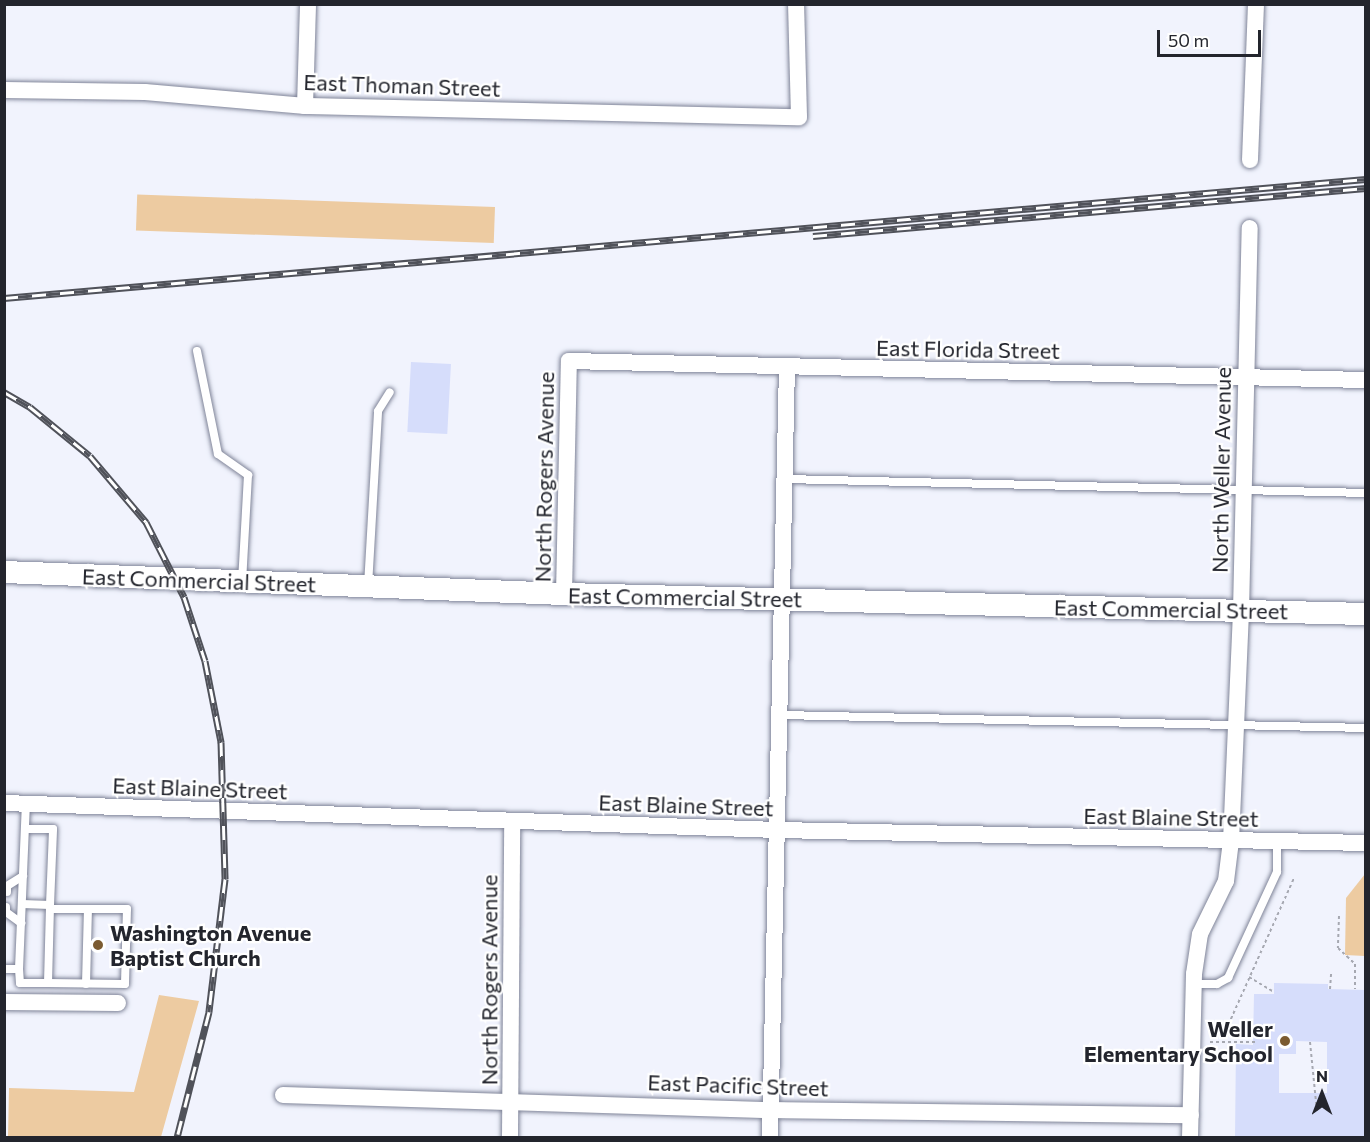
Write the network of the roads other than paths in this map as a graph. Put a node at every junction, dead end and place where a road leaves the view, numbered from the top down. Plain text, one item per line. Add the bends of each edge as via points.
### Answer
1 (308, 4) edge
2 (796, 4) edge
3 (1256, 4) edge
4 (4, 90) edge
5 (306, 106) junction
6 (1250, 160) dead end
7 (1250, 228) dead end
8 (196, 351) dead end
9 (569, 361) joint
10 (787, 368) junction
11 (1245, 377) junction
12 (1365, 380) edge
13 (390, 392) dead end
14 (785, 479) junction
15 (1243, 490) junction
16 (1365, 494) edge
17 (4, 572) edge
18 (242, 581) junction
19 (368, 586) junction
20 (564, 594) junction
21 (784, 599) junction
22 (1241, 611) junction
23 (1365, 614) edge
24 (781, 715) junction
25 (1236, 724) junction
26 (1365, 728) edge
27 (4, 803) edge
28 (26, 804) junction
29 (512, 822) junction
30 (25, 829) junction
31 (779, 830) junction
32 (1231, 841) junction
33 (1277, 842) junction
34 (1365, 843) edge
35 (23, 876) junction
36 (6, 892) dead end
37 (22, 904) junction
38 (6, 907) dead end
39 (50, 907) junction
40 (88, 909) junction
41 (21, 923) junction
42 (4, 969) edge
43 (19, 969) junction
44 (48, 983) junction
45 (89, 984) junction
46 (1194, 984) junction
47 (4, 1002) edge
48 (92, 1003) junction
49 (118, 1003) dead end
50 (283, 1095) dead end
51 (511, 1100) junction
52 (771, 1110) junction
53 (1191, 1115) junction
54 (510, 1137) edge
55 (770, 1137) edge
56 (1190, 1137) edge

1 - 5 street
2 - 5 street, East Thoman Street via 799,117
3 - 6 street
4 - 5 street, East Thoman Street via 145,92
7 - 11 street, North Weller Avenue
8 - 18 lane via 218,454 248,475
9 - 10 street, East Florida Street
9 - 20 street, North Rogers Avenue
10 - 11 street, East Florida Street
10 - 14 street
11 - 12 street, East Florida Street
11 - 15 street, North Weller Avenue
13 - 19 lane via 378,411
14 - 15 lane
14 - 21 street
15 - 16 lane
15 - 22 street, North Weller Avenue
17 - 18 street, East Commercial Street
18 - 19 street, East Commercial Street
19 - 20 street, East Commercial Street
20 - 21 street, East Commercial Street
21 - 22 street, East Commercial Street
21 - 24 street
22 - 23 street, East Commercial Street
22 - 25 street, North Weller Avenue
24 - 25 lane
24 - 31 street
25 - 26 lane
25 - 32 street, North Weller Avenue
27 - 28 street, East Blaine Street
28 - 29 street, East Blaine Street
28 - 30 lane
29 - 31 street, East Blaine Street
29 - 51 street, North Rogers Avenue
30 - 35 lane
30 - 39 lane via 53,829
31 - 32 street, East Blaine Street
31 - 52 street
32 - 33 street, East Blaine Street
32 - 46 street, North Weller Avenue via 1226,881 1200,934
33 - 34 street, East Blaine Street
33 - 46 lane via 1276,872 1228,978 1217,984
35 - 36 lane via 7,886
35 - 37 lane
37 - 39 lane
37 - 41 lane
38 - 41 lane via 6,912
39 - 40 lane
39 - 44 lane
40 - 45 lane
40 - 45 lane via 127,909 125,984
41 - 43 lane
42 - 43 lane
43 - 44 lane via 20,982
44 - 45 lane
45 - 48 lane
46 - 53 street, North Weller Avenue
47 - 48 street
48 - 49 street
50 - 51 street, East Pacific Street
51 - 52 street, East Pacific Street
51 - 54 street, North Rogers Avenue
52 - 53 street, East Pacific Street
52 - 55 street
53 - 56 street, North Weller Avenue

